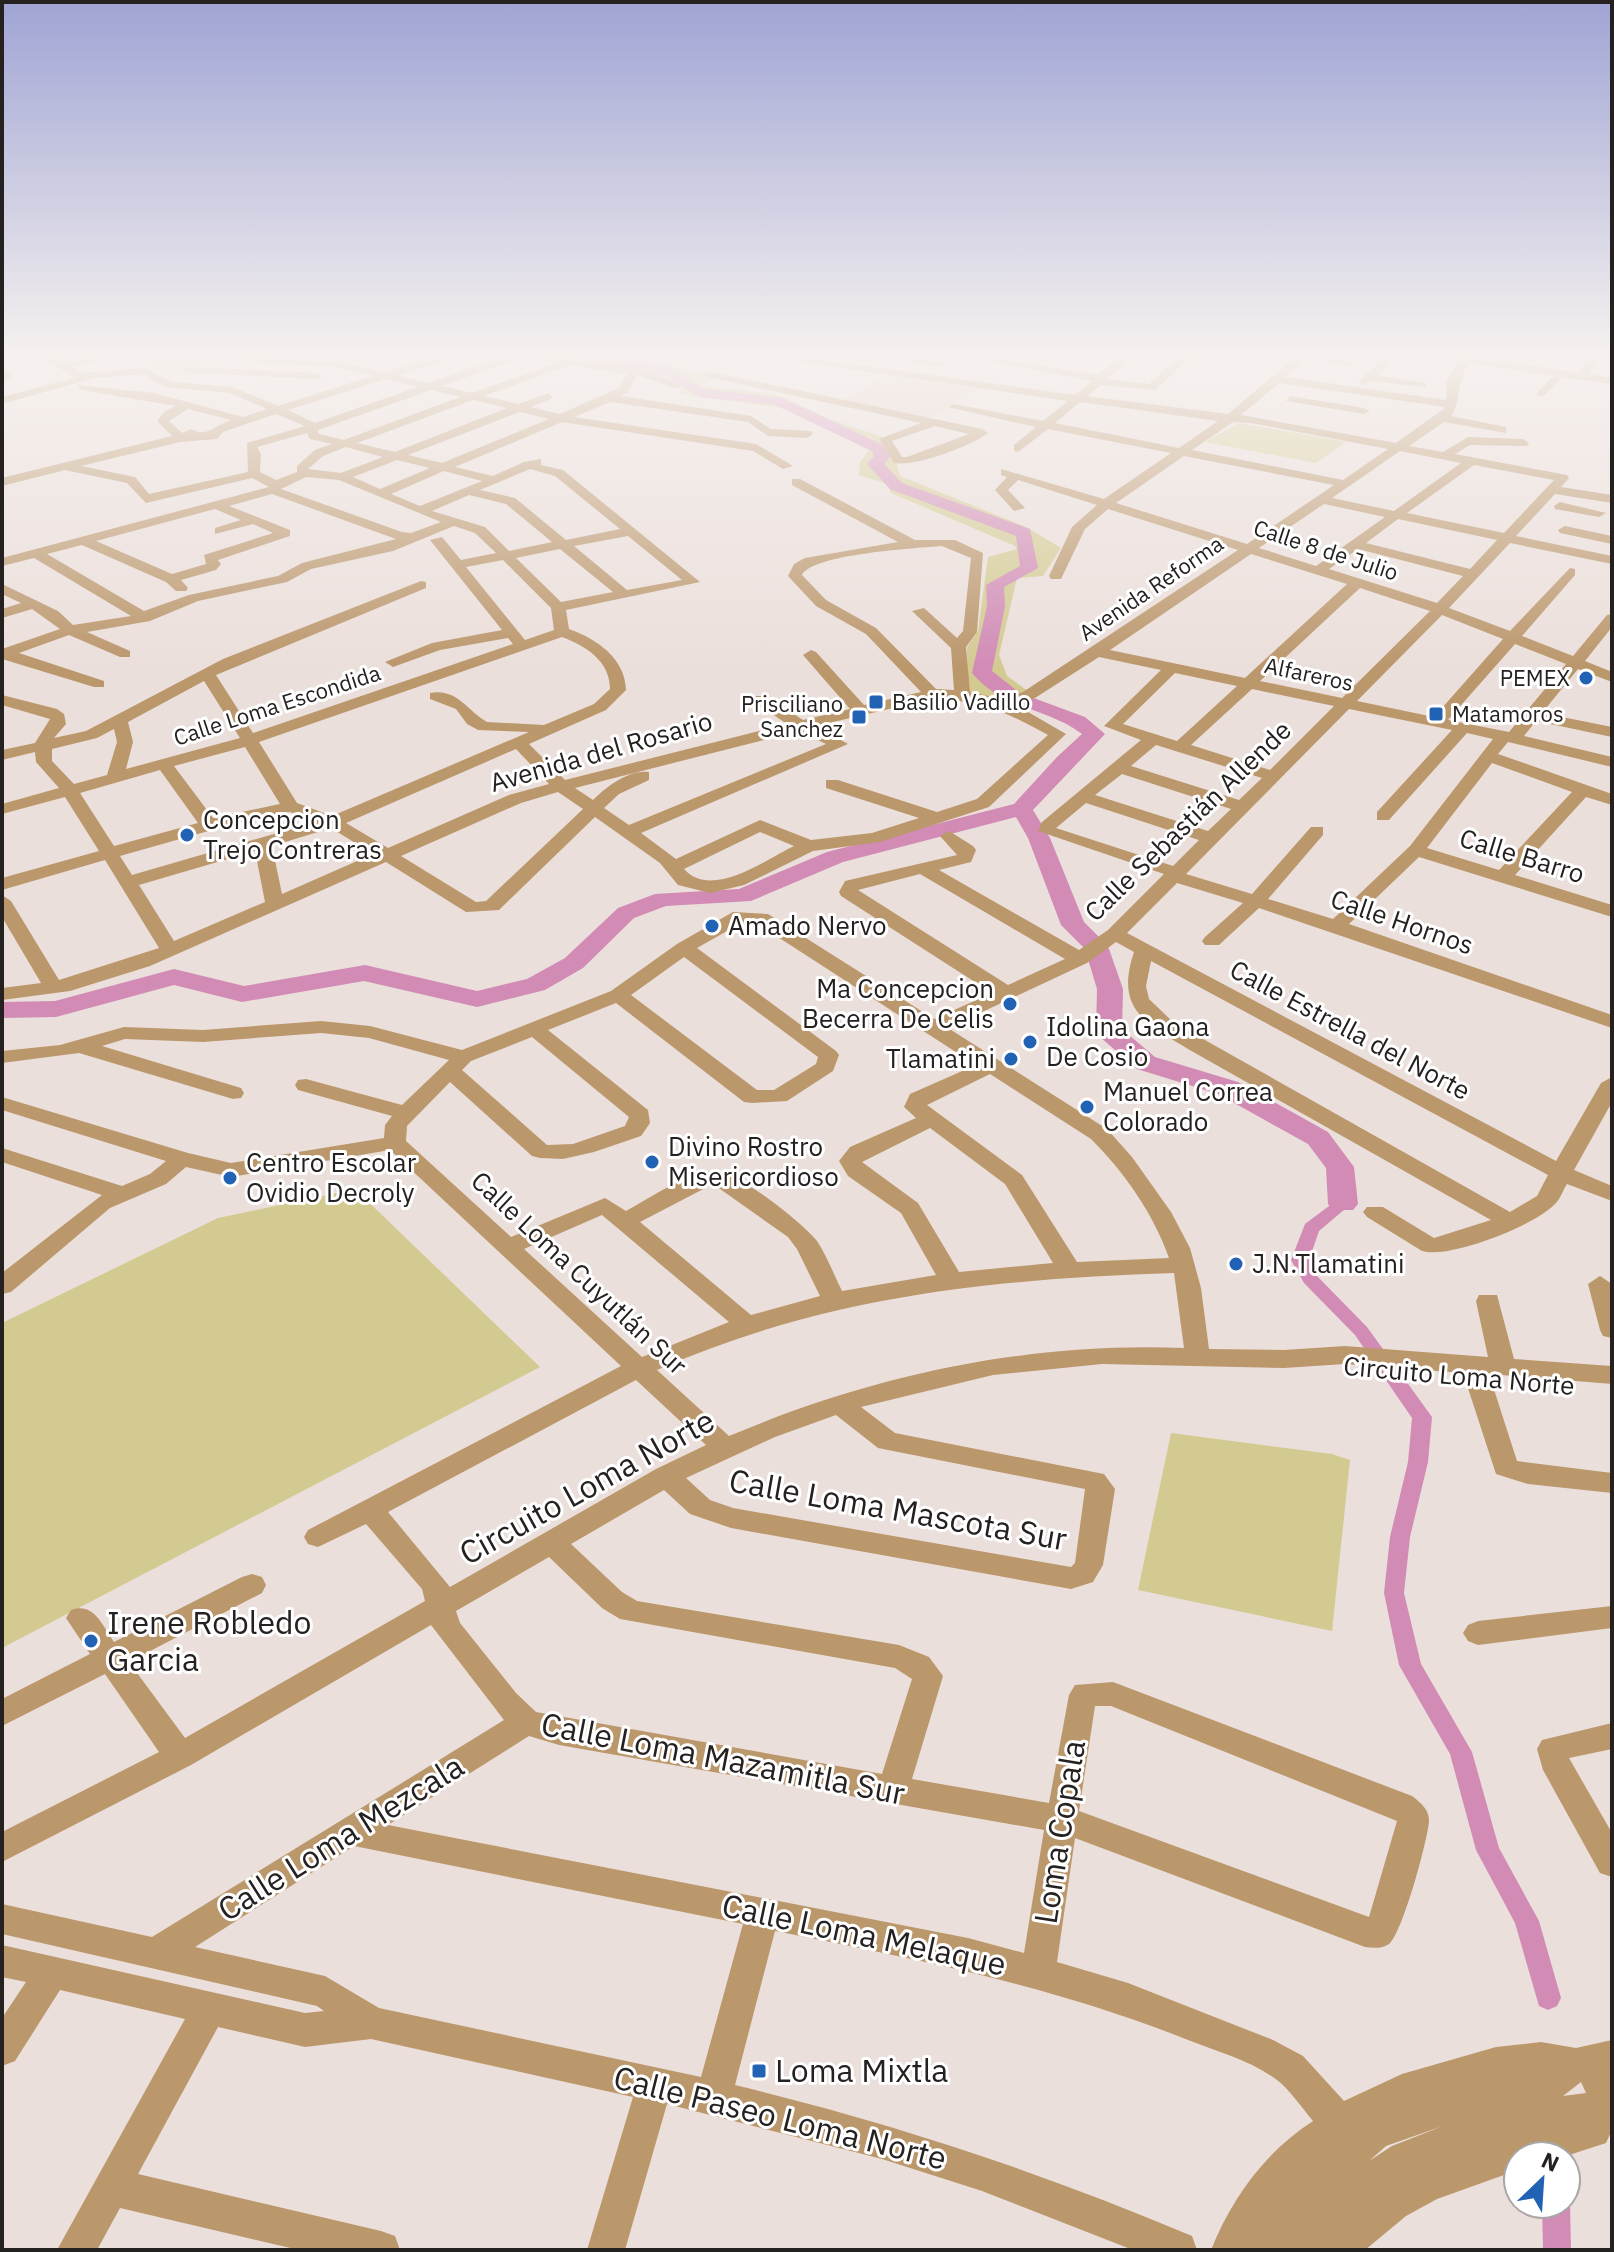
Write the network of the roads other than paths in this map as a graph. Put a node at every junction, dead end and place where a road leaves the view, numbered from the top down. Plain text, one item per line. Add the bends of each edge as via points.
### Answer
1 (110, 456) edge
2 (256, 456) edge
3 (318, 456) edge
4 (390, 456) edge
5 (397, 456) edge
6 (470, 456) edge
7 (770, 456) edge
8 (897, 456) edge
9 (915, 456) edge
10 (1170, 456) edge
11 (1203, 456) edge
12 (1382, 456) edge
13 (1438, 456) edge
14 (1443, 457) joint
15 (1470, 462) junction
16 (787, 466) dead end
17 (67, 467) junction
18 (443, 468) junction
19 (305, 473) junction
20 (342, 477) junction
21 (494, 480) junction
22 (2, 482) edge
23 (796, 482) dead end
24 (1341, 483) junction
25 (265, 484) junction
26 (1559, 484) junction
27 (364, 486) junction
28 (467, 491) junction
29 (379, 494) junction
30 (1319, 499) junction
31 (1612, 499) edge
32 (309, 503) junction
33 (1107, 503) junction
34 (1543, 503) junction
35 (216, 505) junction
36 (1019, 508) dead end
37 (420, 511) junction
38 (1599, 513) dead end
39 (1400, 515) junction
40 (256, 519) junction
41 (456, 521) junction
42 (1565, 530) dead end
43 (220, 531) dead end
44 (631, 531) junction
45 (412, 537) junction
46 (1509, 538) junction
47 (437, 540) dead end
48 (1612, 540) edge
49 (85, 541) junction
50 (565, 543) junction
51 (910, 543) junction
52 (1359, 545) junction
53 (1248, 548) junction
54 (38, 554) junction
55 (508, 555) junction
56 (1612, 560) edge
57 (2, 562) edge
58 (458, 565) junction
59 (1319, 570) junction
60 (1570, 572) dead end
61 (1473, 574) junction
62 (1056, 576) dead end
63 (171, 579) junction
64 (1357, 583) junction
65 (421, 585) dead end
66 (2, 588) edge
67 (625, 595) junction
68 (194, 598) junction
69 (33, 604) junction
70 (558, 607) junction
71 (1440, 609) junction
72 (919, 611) dead end
73 (2, 614) edge
74 (145, 618) junction
75 (1612, 618) edge
76 (70, 630) junction
77 (562, 632) junction
78 (1511, 637) junction
79 (517, 640) junction
80 (958, 647) junction
81 (1097, 652) junction
82 (3, 653) edge
83 (125, 654) dead end
84 (811, 655) dead end
85 (393, 662) dead end
86 (1575, 662) junction
87 (1171, 668) junction
88 (207, 673) junction
89 (1612, 677) edge
90 (1246, 683) junction
91 (99, 684) dead end
92 (932, 694) junction
93 (962, 695) junction
94 (436, 696) dead end
95 (760, 699) dead end
96 (2, 700) edge
97 (1016, 700) junction
98 (1343, 704) junction
99 (34, 708) junction
100 (860, 710) junction
101 (1531, 715) junction
102 (2, 719) edge
103 (120, 721) junction
104 (1437, 723) junction
105 (800, 725) junction
106 (1463, 728) junction
107 (547, 731) junction
108 (1612, 732) edge
109 (1509, 737) junction
110 (1152, 740) junction
111 (247, 741) junction
112 (42, 744) junction
113 (520, 744) junction
114 (1180, 747) junction
115 (2, 755) edge
116 (1490, 757) junction
117 (670, 759) junction
118 (1612, 762) edge
119 (164, 764) junction
120 (1118, 767) junction
121 (1273, 776) junction
122 (115, 777) junction
123 (832, 784) dead end
124 (561, 786) junction
125 (69, 789) junction
126 (1583, 790) junction
127 (1609, 794) edge
128 (1083, 797) junction
129 (291, 807) junction
130 (1243, 807) junction
131 (2, 809) edge
132 (593, 809) junction
133 (1383, 816) dead end
134 (333, 822) junction
135 (209, 825) junction
136 (944, 828) junction
137 (1317, 831) dead end
138 (628, 832) junction
139 (1212, 838) junction
140 (263, 845) junction
141 (809, 846) junction
142 (1416, 850) junction
143 (106, 853) junction
144 (389, 856) junction
145 (673, 867) junction
146 (924, 869) junction
147 (1176, 874) junction
148 (1503, 877) junction
149 (129, 882) junction
150 (2, 884) edge
151 (2, 901) edge
152 (1256, 901) junction
153 (275, 906) junction
154 (1612, 911) edge
155 (1336, 926) junction
156 (1113, 935) junction
157 (1212, 941) dead end
158 (684, 948) junction
159 (171, 951) junction
160 (1144, 952) junction
161 (1082, 957) junction
162 (54, 988) junction
163 (1006, 993) junction
164 (2, 994) edge
165 (618, 995) junction
166 (1612, 1022) edge
167 (533, 1028) junction
168 (932, 1028) junction
169 (80, 1046) junction
170 (2, 1057) edge
171 (457, 1064) junction
172 (992, 1065) junction
173 (1612, 1083) edge
174 (306, 1085) dead end
175 (233, 1093) dead end
176 (2, 1103) edge
177 (922, 1112) junction
178 (406, 1113) junction
179 (395, 1143) junction
180 (2, 1155) edge
181 (182, 1159) junction
182 (1561, 1173) junction
183 (120, 1193) junction
184 (1612, 1194) edge
185 (1375, 1212) dead end
186 (626, 1220) junction
187 (1509, 1221) junction
188 (509, 1247) junction
189 (13, 1264) edge
190 (1184, 1265) junction
191 (1068, 1267) junction
192 (951, 1279) junction
193 (1600, 1284) dead end
194 (2, 1286) edge
195 (835, 1301) junction
196 (1488, 1301) dead end
197 (747, 1324) junction
198 (1612, 1330) edge
199 (1198, 1358) junction
200 (1503, 1366) junction
201 (637, 1369) junction
202 (1475, 1371) junction
203 (1612, 1375) edge
204 (1612, 1389) edge
205 (840, 1405) junction
206 (723, 1446) junction
207 (666, 1476) junction
208 (1612, 1483) edge
209 (370, 1510) junction
210 (318, 1537) dead end
211 (553, 1543) junction
212 (252, 1585) dead end
213 (442, 1608) junction
214 (1612, 1617) edge
215 (81, 1618) dead end
216 (1478, 1633) dead end
217 (110, 1659) junction
218 (2, 1713) edge
219 (526, 1722) junction
220 (1612, 1736) edge
221 (180, 1756) junction
222 (892, 1792) junction
223 (1063, 1819) junction
224 (352, 1832) junction
225 (2, 1848) edge
226 (1612, 1863) edge
227 (763, 1913) junction
228 (2, 1919) edge
229 (1378, 1933) joint
230 (155, 1954) junction
231 (2, 1961) edge
232 (1038, 1972) junction
233 (52, 1973) junction
234 (210, 2008) junction
235 (371, 2023) junction
236 (2, 2049) edge
237 (1592, 2062) edge
238 (655, 2085) junction
239 (714, 2098) junction
240 (1608, 2111) edge
241 (1340, 2124) junction
242 (111, 2187) junction
243 (76, 2250) edge
244 (381, 2250) edge
245 (606, 2250) edge
246 (1178, 2250) edge
247 (1230, 2250) edge
248 (1247, 2250) edge
249 (1292, 2250) edge
250 (1338, 2250) edge

1 - 17 street
2 - 25 street
3 - 19 street via 301,468
4 - 20 street
5 - 18 street
6 - 18 street
7 - 16 street
8 - 9 street via 901,461
10 - 33 street
11 - 24 street
12 - 24 street, Avenida Reforma
13 - 14 street
14 - 15 street
15 - 26 street
15 - 39 street
17 - 22 street
17 - 25 street via 131,480 146,499
18 - 21 street
18 - 29 street
19 - 20 street
19 - 25 street
20 - 27 street
21 - 28 street
21 - 44 street via 532,464 556,471
23 - 51 street
24 - 30 street, Avenida Reforma
25 - 32 street
25 - 35 street
26 - 31 street
26 - 34 street, Calle Sebastián Allende
27 - 29 street
27 - 32 street
28 - 37 street
28 - 50 street via 507,500
29 - 37 street
30 - 39 street
30 - 53 street, Avenida Reforma
32 - 45 street
33 - 36 street, Calle 8 de Julio via 1010,474 1001,490
33 - 53 street, Calle 8 de Julio
33 - 62 street via 1079,527
34 - 38 street
34 - 46 street, Calle Sebastián Allende
35 - 40 street
35 - 49 street
37 - 41 street
39 - 46 street
39 - 52 street
40 - 43 street
40 - 63 street via 285,533 228,550 209,558 211,567
41 - 45 street
41 - 55 street via 480,530
42 - 48 street
44 - 50 street
44 - 67 street via 693,582
45 - 68 street via 388,548 307,566 282,579
46 - 56 street
46 - 61 street, Calle Sebastián Allende
47 - 58 street
49 - 54 street
49 - 63 street
50 - 55 street
50 - 67 street
51 - 80 street via 955,544 980,558 970,632
51 - 92 street via 804,563 795,576 821,603 871,631
52 - 59 street
52 - 61 street
53 - 59 street, Calle 8 de Julio
53 - 81 street, Avenida Reforma
54 - 57 street
54 - 74 street
55 - 58 street
55 - 70 street
58 - 79 street
59 - 64 street, Calle 8 de Julio
60 - 78 street
61 - 71 street, Calle Sebastián Allende
63 - 68 street
64 - 71 street, Calle 8 de Julio
64 - 90 street
65 - 88 street
66 - 69 street
67 - 70 street
68 - 74 street
69 - 73 street
69 - 76 street
70 - 77 street
71 - 78 street, Calle 8 de Julio
71 - 98 street, Calle Sebastián Allende
72 - 80 street
74 - 76 street
75 - 86 street
76 - 82 street
76 - 83 street
77 - 79 street, Calle Loma Escondida
77 - 107 street via 591,643 619,684 613,698
78 - 86 street, Calle 8 de Julio
78 - 104 street
79 - 85 street via 437,646
79 - 111 street, Calle Loma Escondida
80 - 93 street
81 - 87 street, Alfareros
81 - 97 street, Avenida Reforma
82 - 91 street
84 - 100 street
86 - 89 street, Calle 8 de Julio
86 - 101 street
87 - 90 street, Alfareros
87 - 110 street via 1113,722 1117,729
88 - 103 street
88 - 111 street
90 - 98 street, Alfareros
90 - 114 street
92 - 93 street, Avenida del Rosario
92 - 100 street, Avenida del Rosario
93 - 97 street, Avenida del Rosario
94 - 107 street via 462,706 484,727
95 - 105 street
96 - 99 street
97 - 136 street, Avenida del Rosario via 1058,734 1056,738 983,803
98 - 104 street, Alfareros
98 - 121 street, Calle Sebastián Allende
99 - 102 street
99 - 112 street via 56,714 59,721
100 - 105 street, Avenida del Rosario
101 - 108 street
101 - 109 street
103 - 112 street via 83,738
103 - 122 street via 125,742
104 - 106 street, Alfareros
105 - 117 street, Avenida del Rosario
105 - 138 street via 840,744
106 - 109 street, Alfareros
106 - 133 street
107 - 113 street
109 - 116 street
109 - 118 street, Alfareros
110 - 114 street
110 - 120 street
111 - 119 street, Calle Loma Escondida
111 - 129 street
112 - 115 street
112 - 125 street via 44,762
113 - 124 street
113 - 134 street
114 - 121 street
116 - 126 street
116 - 142 street
117 - 124 street, Avenida del Rosario
117 - 132 street via 613,790
119 - 122 street, Calle Loma Escondida
119 - 135 street
120 - 128 street
120 - 130 street
121 - 130 street, Calle Sebastián Allende
122 - 125 street, Calle Loma Escondida
123 - 136 street
124 - 132 street
124 - 144 street, Avenida del Rosario via 515,799
125 - 131 street, Calle Loma Escondida
125 - 143 street
126 - 127 street
126 - 148 street
128 - 139 street
128 - 147 street, Calle Hornos via 1047,831
129 - 134 street
129 - 135 street
130 - 139 street, Calle Sebastián Allende
132 - 138 street
132 - 144 street via 484,908 464,904
134 - 140 street
134 - 144 street
135 - 143 street
136 - 141 street
136 - 146 street via 968,854
137 - 152 street
138 - 145 street
139 - 147 street, Calle Sebastián Allende
140 - 149 street
140 - 153 street
141 - 145 street via 760,825
141 - 145 street via 737,881 697,886
142 - 148 street, Calle Barro
142 - 155 street
143 - 149 street
143 - 150 street
144 - 153 street, Avenida del Rosario
146 - 161 street
146 - 163 street via 847,888 848,892
147 - 152 street, Calle Hornos
147 - 156 street, Calle Sebastián Allende
148 - 154 street, Calle Barro
149 - 159 street
151 - 162 street
152 - 155 street, Calle Hornos
152 - 157 street
153 - 159 street, Avenida del Rosario
155 - 166 street, Calle Hornos
156 - 160 street, Calle Estrella del Norte
156 - 161 street, Calle Sebastián Allende
158 - 165 street
158 - 165 street via 829,1055 826,1067 779,1096 752,1097
158 - 168 street via 740,916 761,918
159 - 162 street, Avenida del Rosario
160 - 182 street, Calle Estrella del Norte
160 - 187 street via 1134,989 1154,1018
161 - 163 street, Calle Sebastián Allende
162 - 164 street, Avenida del Rosario
163 - 168 street, Calle Sebastián Allende
165 - 167 street
167 - 171 street
167 - 171 street via 640,1115 633,1131 553,1155 540,1151
168 - 172 street
169 - 170 street via 39,1056
169 - 171 street via 124,1033 203,1036 348,1027
169 - 175 street
171 - 178 street
172 - 177 street
172 - 190 street via 1099,1134 1122,1156
173 - 182 street
174 - 178 street
176 - 181 street
177 - 191 street via 1014,1180
177 - 192 street via 850,1161 856,1171 910,1208
178 - 179 street via 396,1125
179 - 181 street via 253,1169 231,1170
179 - 188 street, Calle Loma Cuyutlán Sur
180 - 183 street
181 - 183 street via 158,1179
182 - 184 street, Calle Estrella del Norte
182 - 187 street via 1546,1200
183 - 189 street
185 - 187 street via 1430,1246
186 - 188 street via 605,1205
186 - 195 street via 714,1177 726,1181 796,1232
186 - 197 street
188 - 201 street, Calle Loma Cuyutlán Sur
189 - 194 street
190 - 191 street
190 - 199 street
191 - 192 street
192 - 195 street
193 - 198 street
195 - 197 street
196 - 200 street
197 - 201 street via 685,1345
199 - 202 street, Circuito Loma Norte
199 - 205 street, Circuito Loma Norte via 1101,1355 1008,1364
200 - 202 street, Circuito Loma Norte
200 - 203 street, Circuito Loma Norte
201 - 206 street, Calle Loma Cuyutlán Sur
201 - 209 street
202 - 204 street, Circuito Loma Norte
202 - 208 street via 1506,1467
205 - 206 street, Circuito Loma Norte
205 - 207 street, Calle Loma Mascota Sur via 887,1441 1094,1481 1101,1489 1089,1565 1083,1574 1071,1578 731,1518 700,1507
206 - 207 street, Circuito Loma Norte
207 - 211 street, Circuito Loma Norte
209 - 210 street
209 - 213 street, Calle Loma Mazamitla Sur via 435,1585
211 - 213 street, Circuito Loma Norte
211 - 222 street via 630,1611 899,1657 918,1665 928,1676
212 - 217 street
213 - 219 street, Calle Loma Mazamitla Sur via 446,1627
213 - 221 street, Circuito Loma Norte
214 - 216 street
215 - 217 street
217 - 218 street
217 - 221 street
219 - 222 street, Calle Loma Mazamitla Sur
219 - 224 street, Calle Loma Mezcala
220 - 226 street via 1553,1749 1554,1761
221 - 225 street, Circuito Loma Norte
222 - 223 street, Calle Loma Mazamitla Sur
223 - 229 street, Calle Loma Mazamitla Sur
223 - 229 street, Loma Copala via 1080,1704 1086,1694 1113,1694 1412,1814
223 - 232 street, Loma Copala
224 - 227 street, Calle Loma Melaque
224 - 230 street, Calle Loma Mezcala
227 - 232 street, Calle Loma Melaque
227 - 239 street
228 - 230 street, Calle Paseo Loma Norte
230 - 235 street, Calle Paseo Loma Norte via 325,1992
231 - 233 street, Calle Paseo Loma Norte
232 - 241 street, Calle Loma Melaque via 1128,1999 1260,2052 1290,2068
233 - 234 street, Calle Paseo Loma Norte
233 - 236 street
234 - 235 street, Calle Paseo Loma Norte via 305,2030
234 - 242 street
235 - 238 street, Calle Paseo Loma Norte
237 - 240 street
237 - 241 street via 1544,2059 1444,2078 1384,2098
237 - 248 street via 1556,2081 1432,2111 1374,2133
238 - 239 street, Calle Paseo Loma Norte
238 - 245 street
239 - 246 street, Calle Paseo Loma Norte via 821,2121 966,2165 1095,2211
240 - 249 street via 1580,2109 1446,2143 1405,2159 1368,2183
240 - 250 street via 1593,2130 1457,2169 1415,2188 1376,2212
241 - 247 street via 1260,2192
242 - 243 street
242 - 244 street

